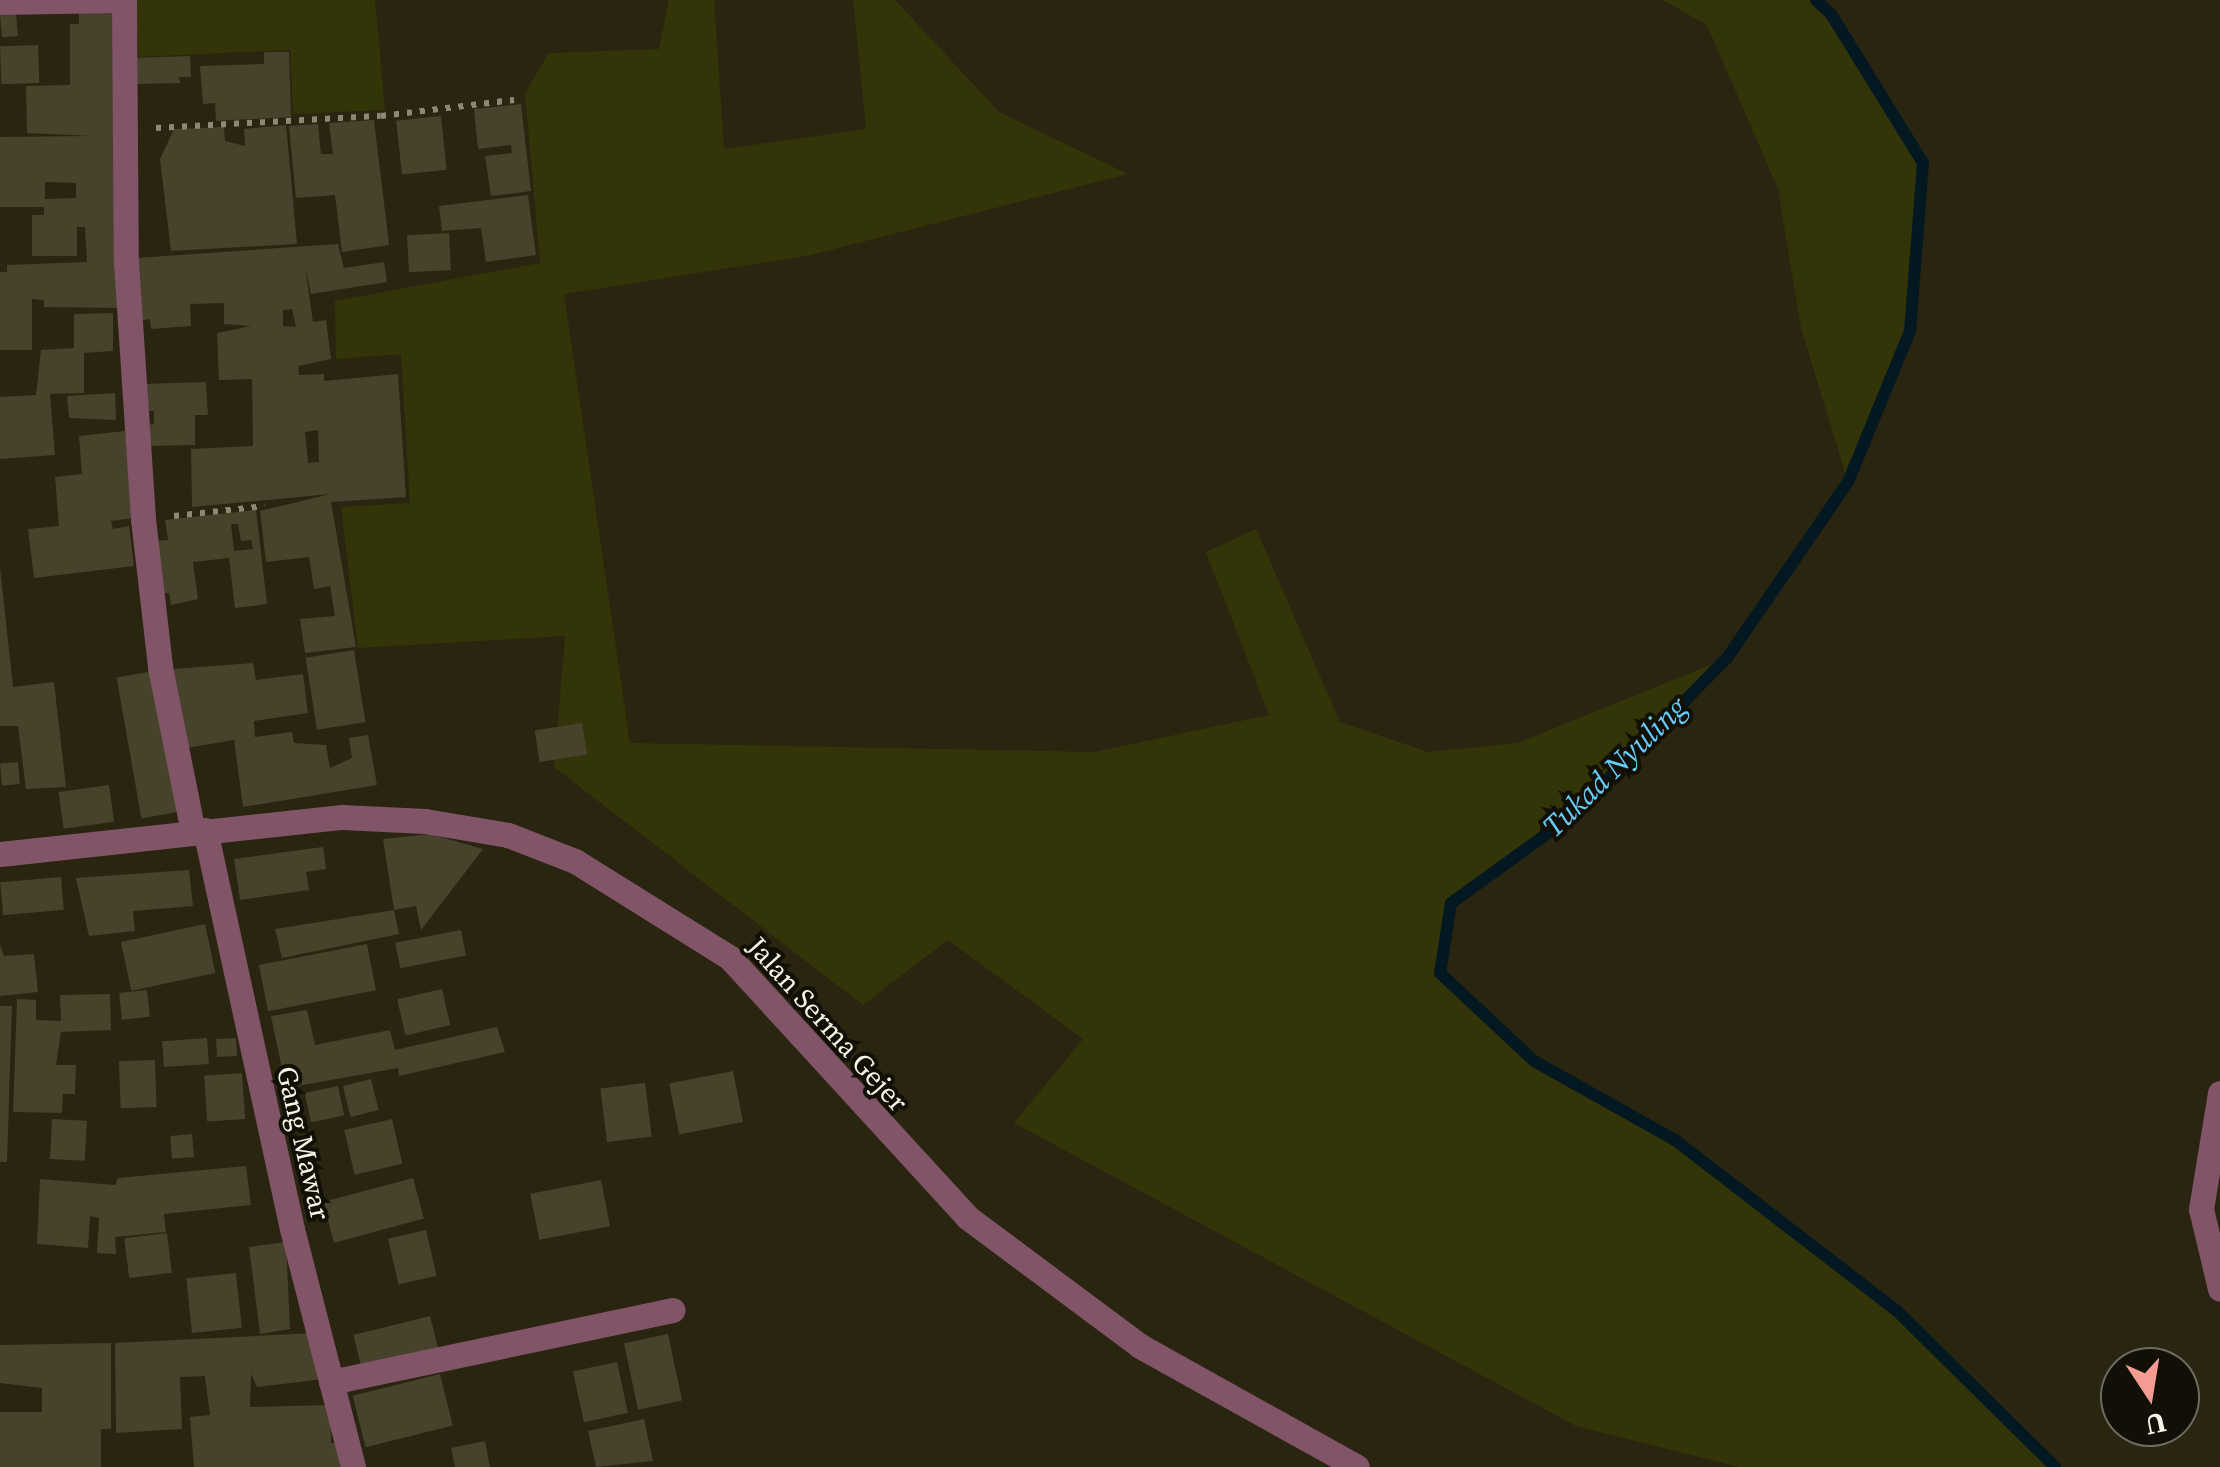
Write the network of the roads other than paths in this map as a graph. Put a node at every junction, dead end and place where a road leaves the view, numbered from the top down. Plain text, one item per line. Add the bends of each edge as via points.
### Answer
1 (114, 0) edge
2 (124, 0) edge
3 (0, 2) edge
4 (199, 831) junction
5 (0, 854) edge
6 (2220, 1092) edge
7 (2220, 1289) edge
8 (672, 1310) dead end
9 (331, 1382) junction
10 (352, 1467) edge
11 (1358, 1467) edge

1 - 3 street
2 - 4 street, Gang Mawar via 143,519 160,666
4 - 5 street, Jalan Serma Gejer
4 - 9 street, Gang Mawar
4 - 11 street, Jalan Serma Gejer via 342,818 424,821 508,835 649,902 730,958 967,1217 1140,1346
6 - 7 street via 2201,1209
8 - 9 street
9 - 10 street, Gang Mawar

